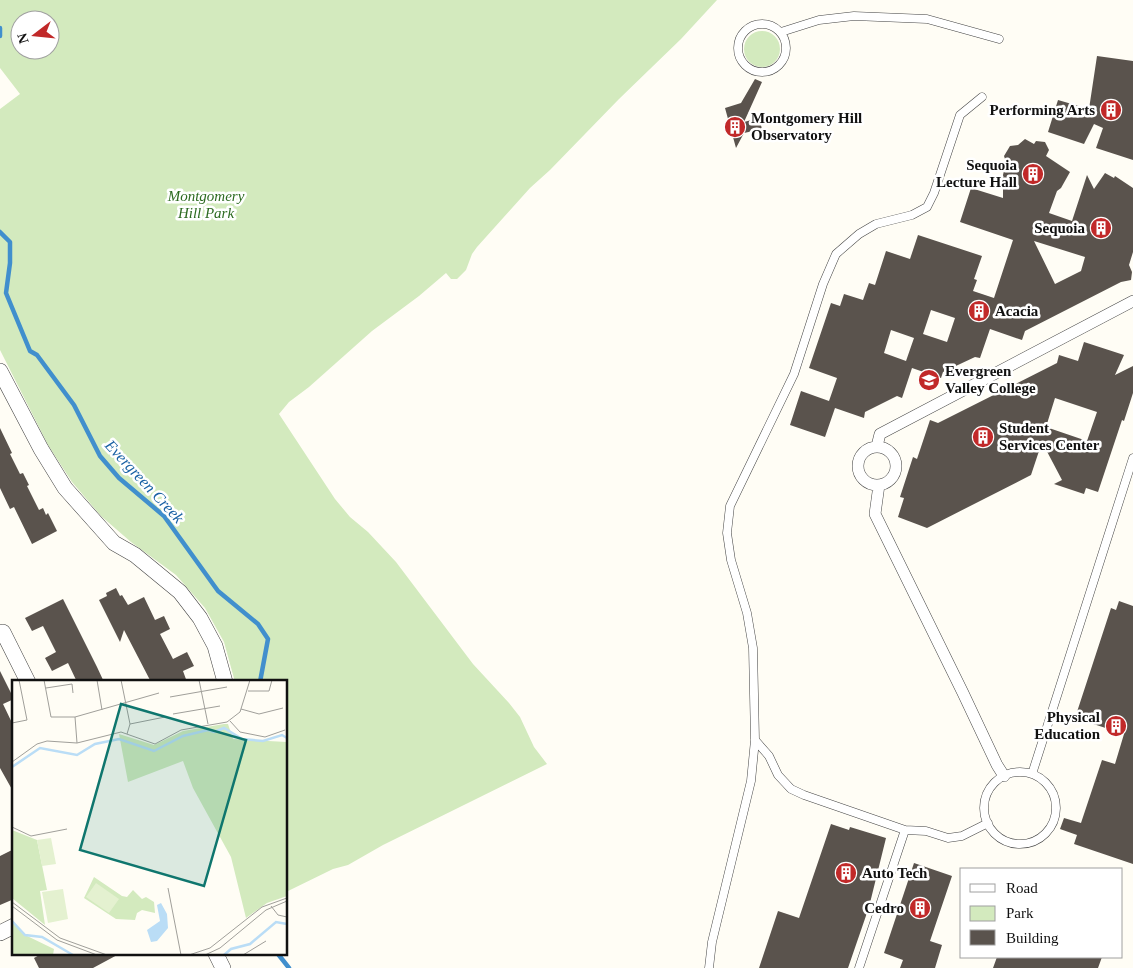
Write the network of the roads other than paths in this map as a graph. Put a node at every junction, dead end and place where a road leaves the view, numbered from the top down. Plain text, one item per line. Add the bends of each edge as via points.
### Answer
1 (781, 32) junction
2 (999, 39) dead end
3 (982, 97) dead end
4 (1133, 301) edge
5 (0, 371) edge
6 (877, 446) junction
7 (1133, 458) edge
8 (879, 485) junction
9 (3, 632) dead end
10 (27, 680) edge
11 (224, 680) edge
12 (755, 740) junction
13 (1032, 774) junction
14 (1004, 776) junction
15 (988, 824) junction
16 (904, 830) junction
17 (12, 927) edge
18 (0, 933) edge
19 (217, 956) edge
20 (223, 968) edge
21 (709, 968) edge
22 (859, 968) edge

1 - 1 lane via 760,23 745,30 738,46 742,62 757,72 774,70 786,57 787,48
1 - 2 lane via 819,20 854,16 927,20
3 - 12 lane via 960,115 927,207 912,215 876,224 836,254 794,374 730,506 727,533 731,560 747,613 753,648
4 - 6 street via 880,434
5 - 11 street via 40,449 65,488 114,543 180,592 200,618 215,646
6 - 8 street via 889,450 896,468 891,479
6 - 8 street via 865,450 857,467 862,479
7 - 13 lane
8 - 14 street via 875,514
9 - 10 street
12 - 16 lane via 769,756 778,775 791,788
12 - 21 lane via 752,781 712,942
13 - 14 lane via 1018,772
13 - 15 lane via 1052,790 1056,816 1051,828 1031,843 1018,844 1000,838
14 - 15 lane via 995,782 987,796 984,813
15 - 16 lane via 962,836 948,838 926,831
16 - 22 lane
17 - 18 street
19 - 20 street

